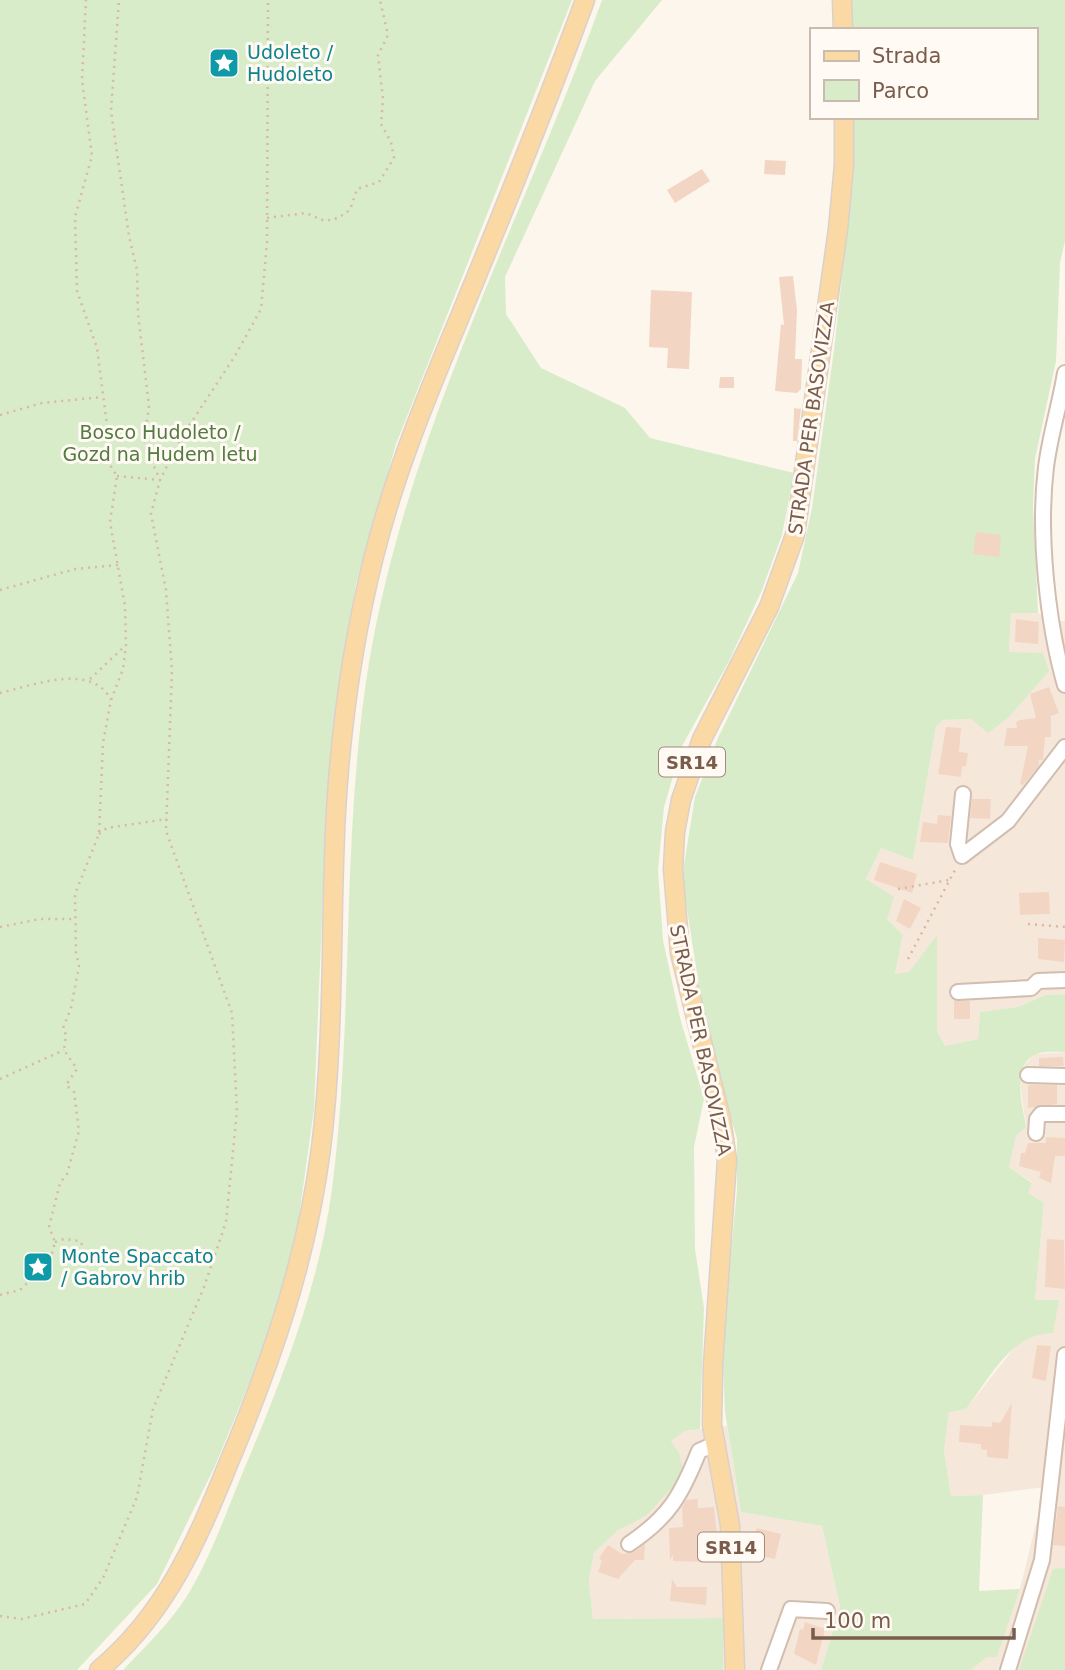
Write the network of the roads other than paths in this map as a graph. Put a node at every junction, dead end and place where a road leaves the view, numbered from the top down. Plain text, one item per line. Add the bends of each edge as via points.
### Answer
1 (585, 0) edge
2 (842, 0) edge
3 (843, 28) edge
4 (844, 119) edge
5 (1065, 373) edge
6 (1065, 685) edge
7 (1065, 747) edge
8 (963, 794) dead end
9 (1065, 980) edge
10 (958, 992) dead end
11 (1028, 1075) dead end
12 (1065, 1076) edge
13 (1065, 1114) edge
14 (1036, 1133) dead end
15 (1065, 1356) edge
16 (715, 1444) junction
17 (629, 1544) dead end
18 (827, 1611) dead end
19 (99, 1670) edge
20 (735, 1670) edge
21 (769, 1670) edge
22 (1008, 1670) edge

1 - 19 main road via 523,165 422,405 374,554 356,636 340,765 321,1146 301,1259 284,1318 263,1381 185,1563 152,1617
2 - 3 main road
4 - 16 main road, STRADA PER BASOVIZZA / SR14 via 838,229 795,535 769,607 698,749 676,832 673,869 680,953 727,1160 713,1365
5 - 6 street via 1046,466 1044,513 1050,620
7 - 8 street via 1008,821 962,856 958,844
9 - 10 street via 1038,981 1031,988
11 - 12 street
13 - 14 street via 1041,1114
15 - 22 street via 1042,1560
16 - 17 street via 699,1451 689,1477 659,1524
16 - 20 main road, STRADA PER BASOVIZZA / SR14 via 730,1525
18 - 21 street via 790,1609

